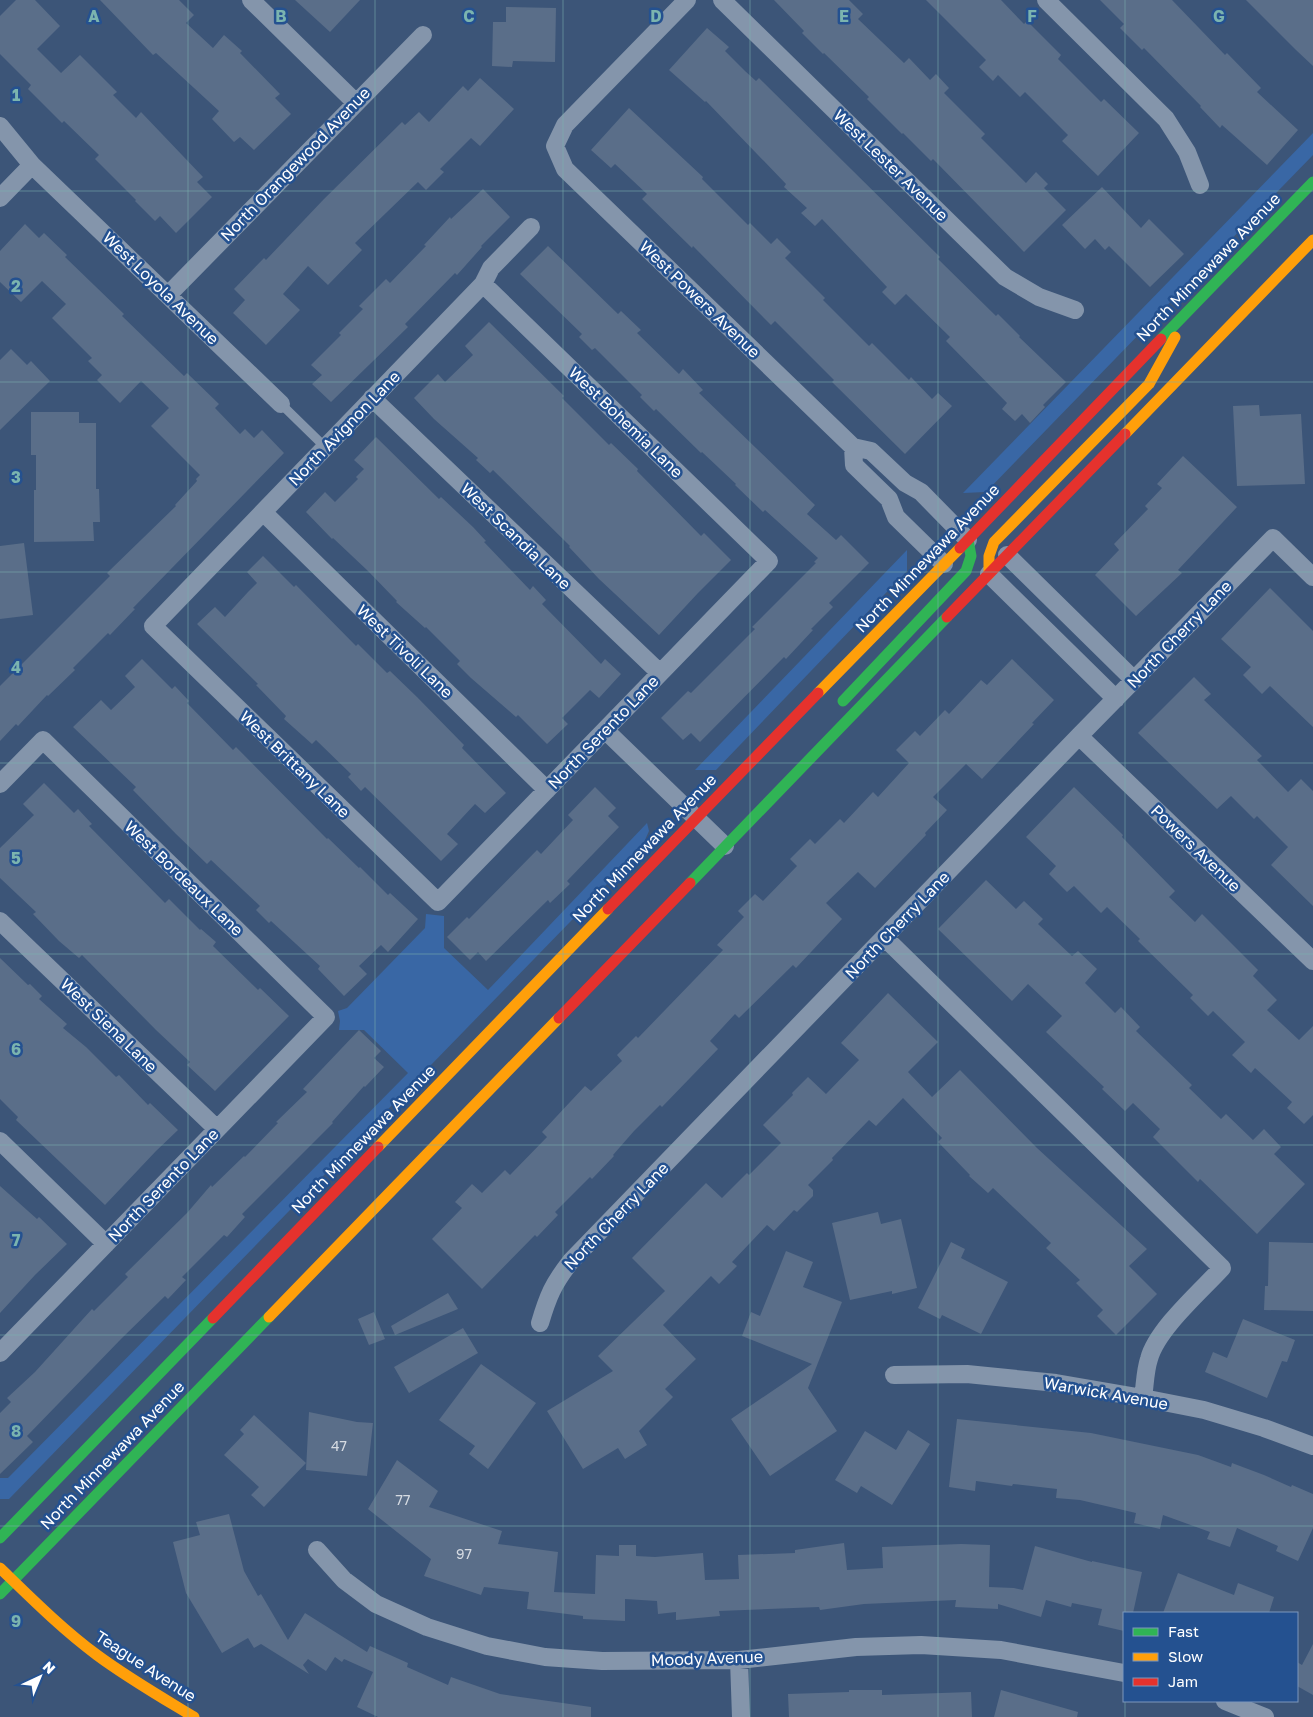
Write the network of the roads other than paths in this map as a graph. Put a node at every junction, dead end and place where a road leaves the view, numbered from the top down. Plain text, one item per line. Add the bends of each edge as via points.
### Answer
1 (251, 0) edge
2 (687, 0) edge
3 (722, 0) edge
4 (1046, 0) edge
5 (423, 35) dead end
6 (355, 102) junction
7 (0, 126) edge
8 (32, 165) junction
9 (1313, 182) edge
10 (1200, 185) dead end
11 (0, 198) edge
12 (531, 227) dead end
13 (1313, 240) edge
14 (483, 284) junction
15 (168, 295) junction
16 (1191, 307) junction
17 (1075, 310) dead end
18 (372, 398) junction
19 (281, 404) joint
20 (325, 447) junction
21 (853, 447) junction
22 (905, 483) junction
23 (888, 499) junction
24 (262, 512) junction
25 (968, 540) junction
26 (1007, 555) junction
27 (769, 561) joint
28 (944, 564) junction
29 (989, 574) junction
30 (1313, 577) edge
31 (152, 626) joint
32 (660, 673) junction
33 (1134, 680) junction
34 (1116, 698) junction
35 (832, 711) dead end
36 (605, 730) junction
37 (817, 735) dead end
38 (1079, 736) junction
39 (794, 777) junction
40 (0, 784) edge
41 (547, 790) junction
42 (696, 818) junction
43 (725, 846) junction
44 (438, 902) joint
45 (0, 921) edge
46 (885, 938) junction
47 (1313, 961) edge
48 (326, 1017) joint
49 (217, 1130) junction
50 (0, 1141) edge
51 (106, 1244) junction
52 (540, 1323) dead end
53 (0, 1354) edge
54 (894, 1375) dead end
55 (1143, 1398) junction
56 (1313, 1446) edge
57 (0, 1538) edge
58 (316, 1550) dead end
59 (0, 1568) edge
60 (13, 1581) junction
61 (0, 1594) edge
62 (739, 1660) junction
63 (1123, 1673) edge
64 (1227, 1702) edge
65 (194, 1717) edge
66 (741, 1717) edge
67 (1264, 1717) edge

1 - 6 street
2 - 21 street, West Powers Avenue via 565,125 555,146 565,169
3 - 17 street, West Lester Avenue via 1005,276 1039,297
4 - 10 street via 1166,119 1187,152
5 - 6 street, North Orangewood Avenue
6 - 15 street, North Orangewood Avenue
7 - 8 street, West Loyola Avenue
8 - 11 street
8 - 15 street, West Loyola Avenue
9 - 16 main road, North Minnewawa Avenue
12 - 14 street, North Avignon Lane via 491,268
13 - 26 main road, North Minnewawa Avenue
14 - 18 street, North Avignon Lane
14 - 27 street, West Bohemia Lane
15 - 19 street, West Loyola Avenue
16 - 25 main road, North Minnewawa Avenue
16 - 29 main road via 1149,384 994,542 989,556
18 - 20 street, North Avignon Lane
18 - 32 street, West Scandia Lane
19 - 20 lane, West Loyola Avenue
20 - 24 street, North Avignon Lane
21 - 22 street, West Powers Avenue via 871,451
21 - 23 street via 854,465
22 - 23 street
22 - 25 street, West Powers Avenue via 921,492
23 - 28 street via 896,517
24 - 31 street, North Avignon Lane
24 - 41 street, West Tivoli Lane
25 - 28 main road, North Minnewawa Avenue
25 - 35 main road via 972,550 966,571
26 - 29 main road, North Minnewawa Avenue
26 - 33 street
27 - 32 street, North Serento Lane
28 - 42 main road, North Minnewawa Avenue
29 - 34 street
29 - 39 main road, North Minnewawa Avenue
30 - 33 street, North Cherry Lane via 1273,538
31 - 44 street, West Brittany Lane
32 - 36 street, North Serento Lane
33 - 34 street, North Cherry Lane
34 - 38 street, North Cherry Lane
36 - 41 street, North Serento Lane
36 - 42 street
37 - 39 main road
38 - 46 street, North Cherry Lane
38 - 47 street, Powers Avenue
39 - 43 main road, North Minnewawa Avenue
40 - 48 street, West Bordeaux Lane via 42,740
41 - 44 street, North Serento Lane
42 - 43 street
42 - 57 main road, North Minnewawa Avenue
43 - 60 main road, North Minnewawa Avenue
45 - 49 street, West Siena Lane
46 - 52 street, North Cherry Lane via 571,1261 550,1292
46 - 55 street via 1222,1268 1170,1323 1154,1345
48 - 49 street, North Serento Lane
49 - 51 street, North Serento Lane
50 - 51 street
51 - 53 street, North Serento Lane
54 - 55 street, Warwick Avenue via 967,1374 1056,1383
55 - 56 street, Warwick Avenue via 1204,1410
58 - 62 street, Moody Avenue via 344,1580 376,1604 427,1627 487,1646 545,1657 602,1661
59 - 60 main road, Teague Avenue
60 - 61 main road, North Minnewawa Avenue
60 - 65 main road, Teague Avenue via 84,1646
62 - 63 street, Moody Avenue via 856,1647 921,1646 1001,1650
62 - 66 street
64 - 67 street

